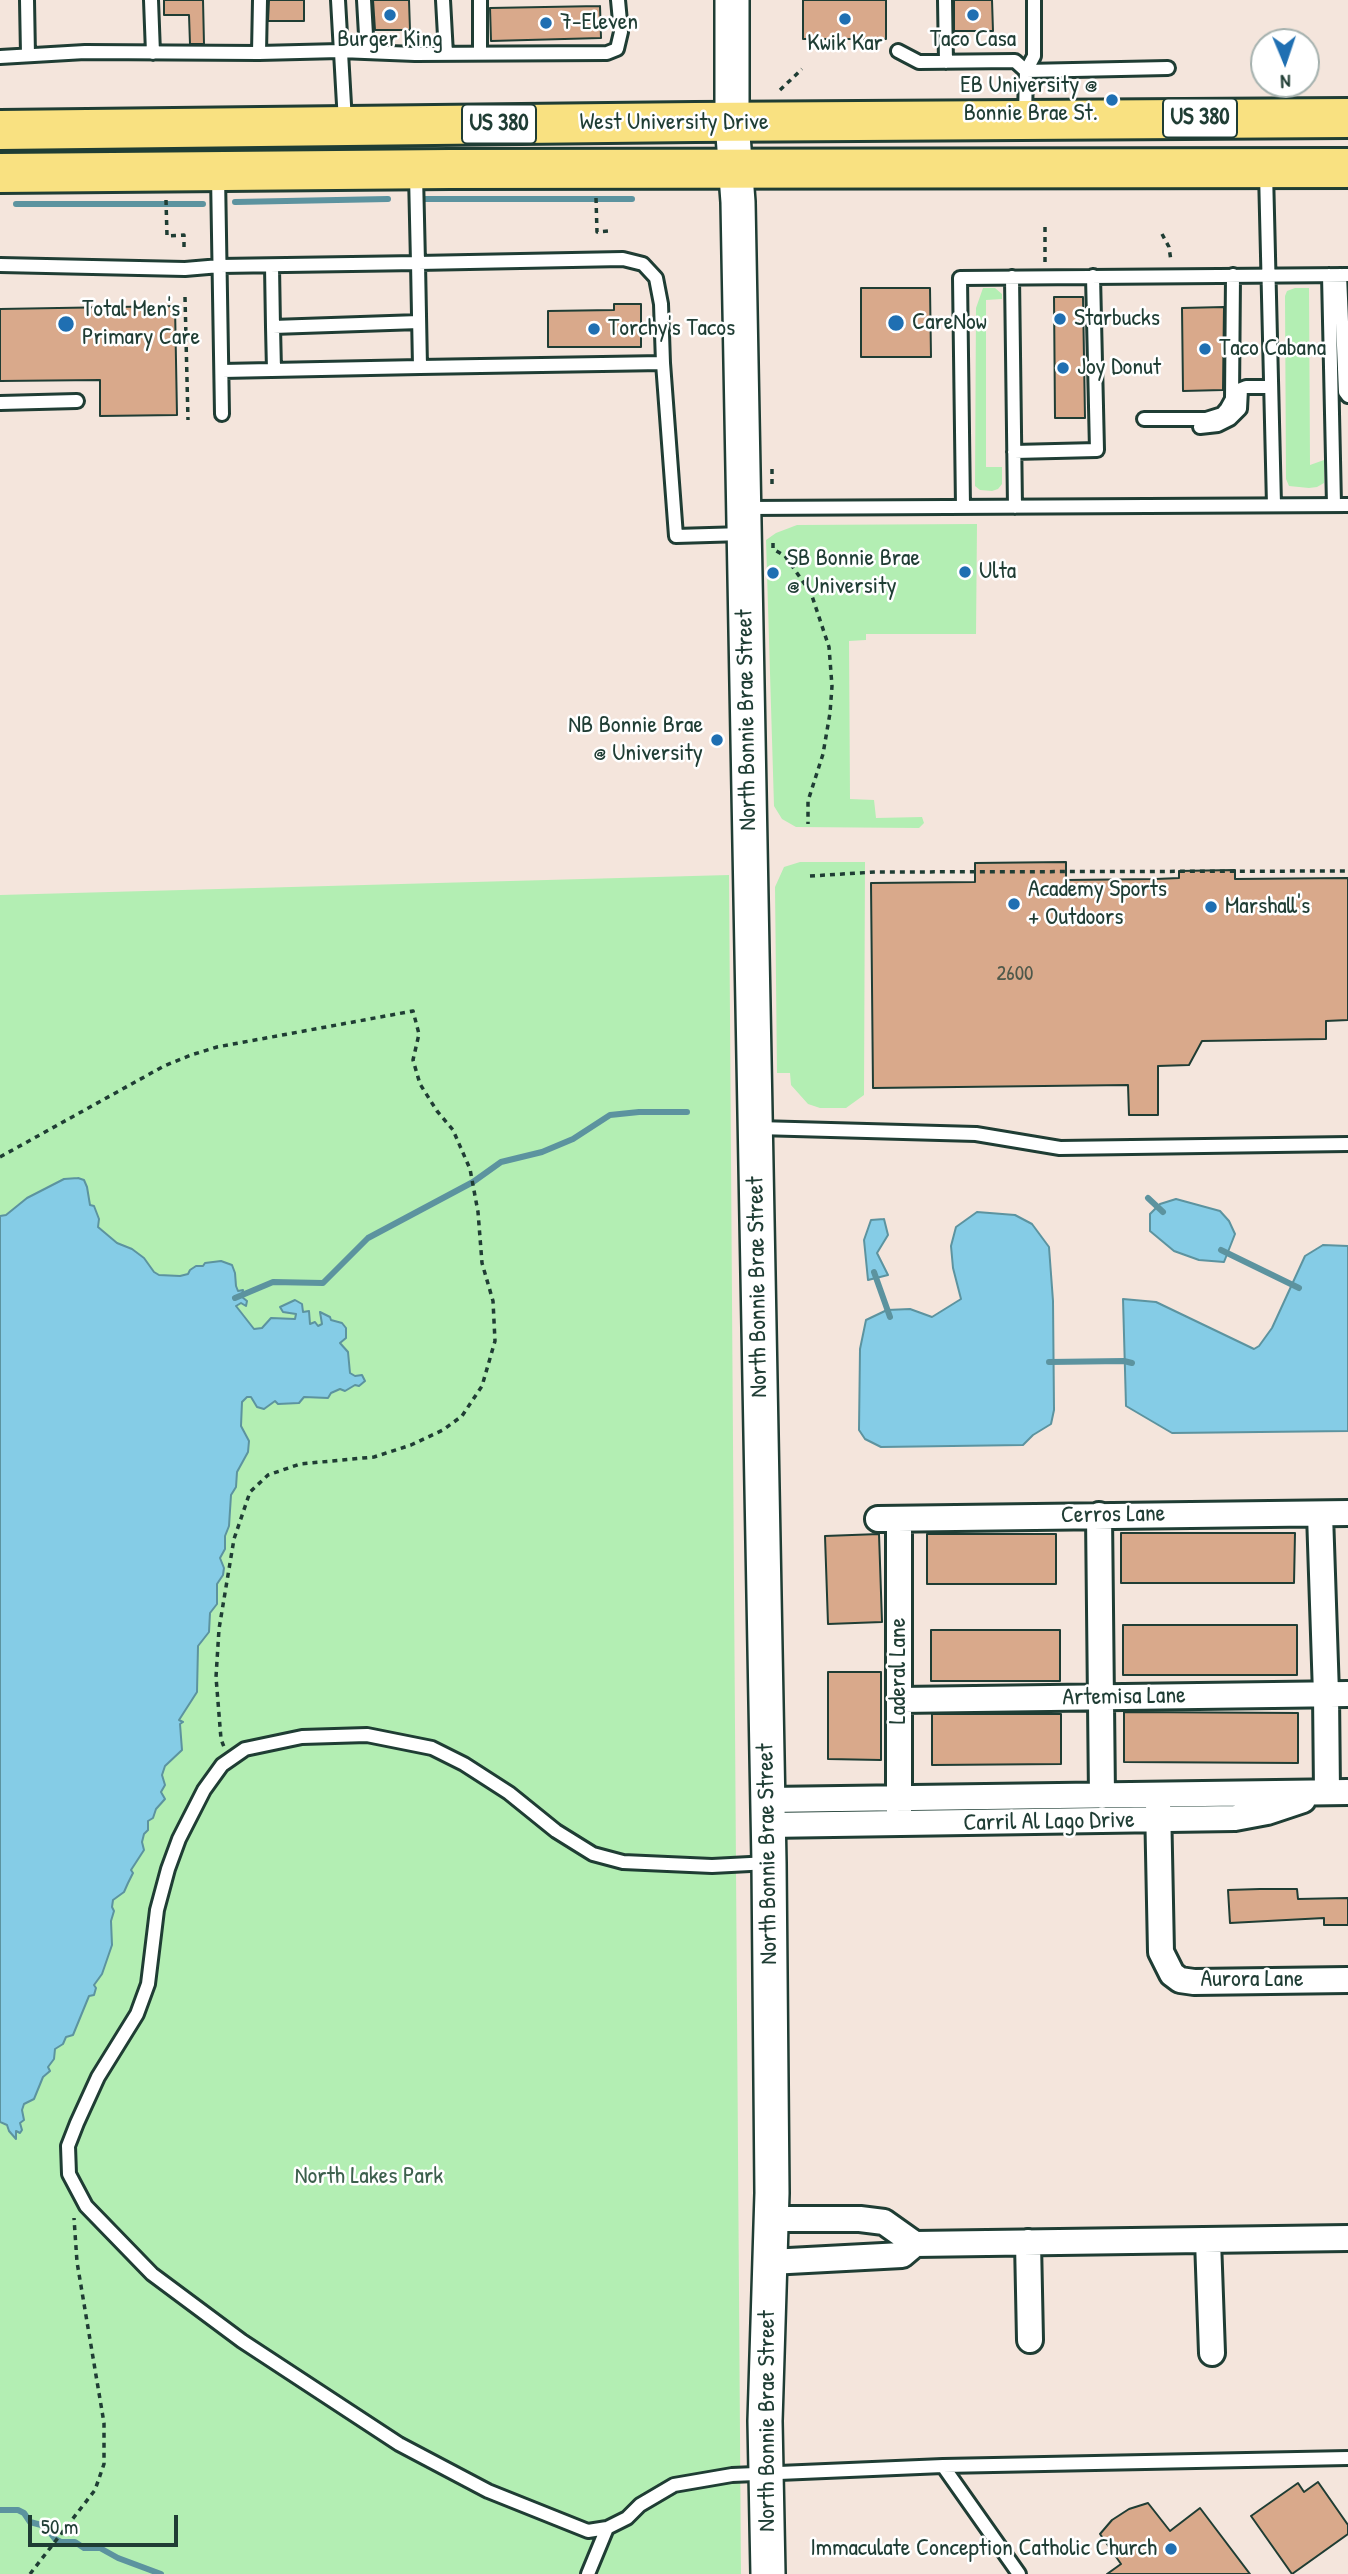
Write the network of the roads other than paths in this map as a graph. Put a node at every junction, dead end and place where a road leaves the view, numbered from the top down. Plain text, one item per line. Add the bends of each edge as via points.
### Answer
1 (27, 0) edge
2 (151, 0) edge
3 (260, 0) edge
4 (338, 0) edge
5 (364, 0) edge
6 (443, 0) edge
7 (480, 0) edge
8 (618, 0) edge
9 (732, 0) edge
10 (945, 0) edge
11 (1034, 0) edge
12 (340, 51) junction
13 (898, 51) dead end
14 (367, 52) junction
15 (153, 53) junction
16 (259, 53) junction
17 (480, 53) junction
18 (446, 54) junction
19 (28, 55) junction
20 (0, 57) edge
21 (946, 62) junction
22 (1168, 68) dead end
23 (1026, 71) junction
24 (1348, 118) edge
25 (1025, 121) junction
26 (732, 122) junction
27 (345, 126) junction
28 (0, 130) edge
29 (1345, 167) edge
30 (736, 168) junction
31 (1266, 168) junction
32 (416, 169) junction
33 (218, 171) junction
34 (0, 173) edge
35 (418, 263) junction
36 (0, 265) edge
37 (220, 266) junction
38 (271, 266) junction
39 (1233, 275) junction
40 (1269, 275) junction
41 (1339, 275) edge
42 (1093, 276) junction
43 (1012, 277) junction
44 (419, 322) junction
45 (272, 327) junction
46 (663, 363) junction
47 (420, 367) junction
48 (274, 370) junction
49 (222, 371) junction
50 (1272, 387) junction
51 (1348, 396) edge
52 (77, 401) dead end
53 (0, 403) edge
54 (222, 414) dead end
55 (1014, 452) junction
56 (1274, 505) junction
57 (1334, 505) junction
58 (1348, 505) edge
59 (963, 507) junction
60 (1015, 507) junction
61 (753, 528) junction
62 (754, 1128) junction
63 (1348, 1144) edge
64 (1348, 1513) edge
65 (1320, 1514) junction
66 (1099, 1515) junction
67 (888, 1519) joint
68 (1337, 1694) edge
69 (1100, 1697) junction
70 (900, 1700) junction
71 (1337, 1792) edge
72 (1102, 1796) junction
73 (1158, 1796) junction
74 (899, 1811) junction
75 (768, 1812) junction
76 (1158, 1820) junction
77 (769, 1863) junction
78 (1348, 1980) edge
79 (772, 2219) junction
80 (1348, 2238) edge
81 (1208, 2240) junction
82 (1028, 2242) junction
83 (915, 2244) junction
84 (770, 2262) junction
85 (1030, 2340) dead end
86 (1212, 2353) dead end
87 (1348, 2458) edge
88 (943, 2466) junction
89 (766, 2472) junction
90 (607, 2528) junction
91 (588, 2574) edge
92 (768, 2574) edge
93 (1019, 2574) edge

1 - 19 lane
2 - 15 lane
3 - 16 lane
4 - 12 lane
5 - 14 lane
6 - 18 lane
7 - 17 lane
8 - 17 lane via 621,32 617,49 607,53
9 - 26 main road, North Bonnie Brae Street
10 - 21 lane
11 - 23 lane via 1034,55
12 - 14 lane
12 - 16 lane
12 - 27 lane
13 - 21 lane via 919,62
14 - 18 lane
15 - 16 lane
15 - 19 lane
17 - 18 lane
19 - 20 lane
21 - 23 lane via 1015,61
22 - 23 lane
23 - 25 lane
24 - 25 main road, West University Drive / US 380
25 - 26 main road, West University Drive / US 380
26 - 27 main road, West University Drive / US 380
26 - 30 main road, North Bonnie Brae Street
27 - 28 main road, West University Drive / US 380
29 - 31 main road, West University Drive / US 380
30 - 31 main road, West University Drive / US 380
30 - 32 main road, West University Drive / US 380
30 - 61 main road, North Bonnie Brae Street
31 - 40 lane
32 - 33 main road, West University Drive / US 380
32 - 35 lane
33 - 34 main road, West University Drive / US 380
33 - 37 lane
35 - 38 lane
35 - 44 lane
35 - 46 lane via 623,259 643,264 656,278
36 - 37 lane
37 - 38 lane
37 - 49 lane
38 - 45 lane
39 - 40 lane
39 - 42 lane
39 - 50 lane via 1232,399 1227,408 1206,419 1144,423 1218,425 1240,409 1241,389
40 - 41 lane
40 - 50 lane
41 - 51 lane
41 - 57 lane
42 - 43 lane
42 - 55 lane via 1097,450
43 - 55 lane
43 - 59 lane via 960,278
44 - 45 lane
44 - 47 lane
45 - 48 lane
46 - 47 lane
46 - 61 lane via 677,536
47 - 48 lane
48 - 49 lane
49 - 54 lane
50 - 56 lane
52 - 53 lane
55 - 60 lane
56 - 57 lane
56 - 60 lane
57 - 58 lane
59 - 60 lane
59 - 61 lane
61 - 62 main road, North Bonnie Brae Street
62 - 63 lane via 976,1134 1060,1148
62 - 75 main road, North Bonnie Brae Street
64 - 65 street, Cerros Lane
65 - 66 street, Cerros Lane
65 - 68 street
66 - 67 street, Cerros Lane
66 - 69 street
67 - 70 street, Laderal Lane
68 - 69 street, Artemisa Lane
68 - 71 street
69 - 70 street, Artemisa Lane
69 - 72 street
70 - 74 street, Laderal Lane
71 - 73 street, Carril Al Lago Drive
71 - 76 street, Carril Al Lago Drive via 1236,1818
72 - 73 street, Carril Al Lago Drive
72 - 74 street, Carril Al Lago Drive
73 - 76 street, Aurora Lane
74 - 75 street, Carril Al Lago Drive
74 - 76 street, Carril Al Lago Drive
75 - 77 main road, North Bonnie Brae Street
76 - 78 street, Aurora Lane via 1161,1952 1172,1974 1194,1982
77 - 79 main road, North Bonnie Brae Street
77 - 90 lane via 623,1862 593,1854 509,1793 432,1748 366,1735 302,1737 245,1749 222,1765 179,1839 157,1910 148,1984 137,2014 98,2077 68,2146 69,2174 86,2206 152,2274 242,2342 399,2444 488,2491 588,2531
79 - 83 street via 884,2222
79 - 84 main road, North Bonnie Brae Street
80 - 81 street
81 - 82 street
81 - 86 street
82 - 83 street
82 - 85 street
83 - 84 street via 902,2255
84 - 89 main road, North Bonnie Brae Street
87 - 88 lane
88 - 89 lane
88 - 93 lane
89 - 90 lane via 674,2485
89 - 92 main road, North Bonnie Brae Street
90 - 91 lane

